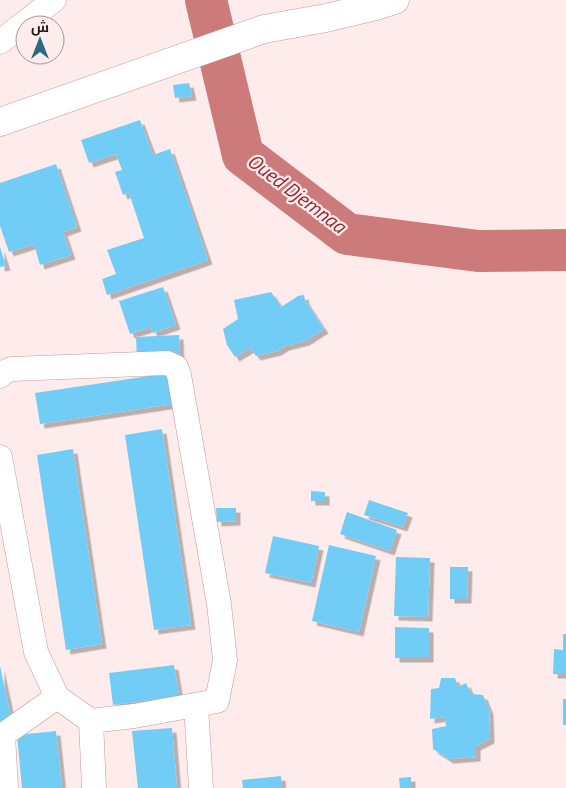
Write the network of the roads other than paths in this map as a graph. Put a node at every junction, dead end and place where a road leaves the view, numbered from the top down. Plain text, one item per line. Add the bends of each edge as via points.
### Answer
1 (54, 0) edge
2 (313, 0) edge
3 (396, 0) edge
4 (264, 29) junction
5 (0, 42) edge
6 (0, 122) edge
7 (0, 376) edge
8 (0, 457) edge
9 (57, 697) junction
10 (196, 705) junction
11 (91, 721) junction
12 (6, 788) edge
13 (94, 788) edge
14 (201, 788) edge

1 - 5 street
2 - 4 main road
3 - 4 main road via 326,18
4 - 6 main road
7 - 10 street via 12,369 166,364 176,367 219,604 225,660 217,701
8 - 9 street via 36,652
9 - 11 street
9 - 12 street via 3,735
10 - 11 street
10 - 14 street
11 - 13 street

